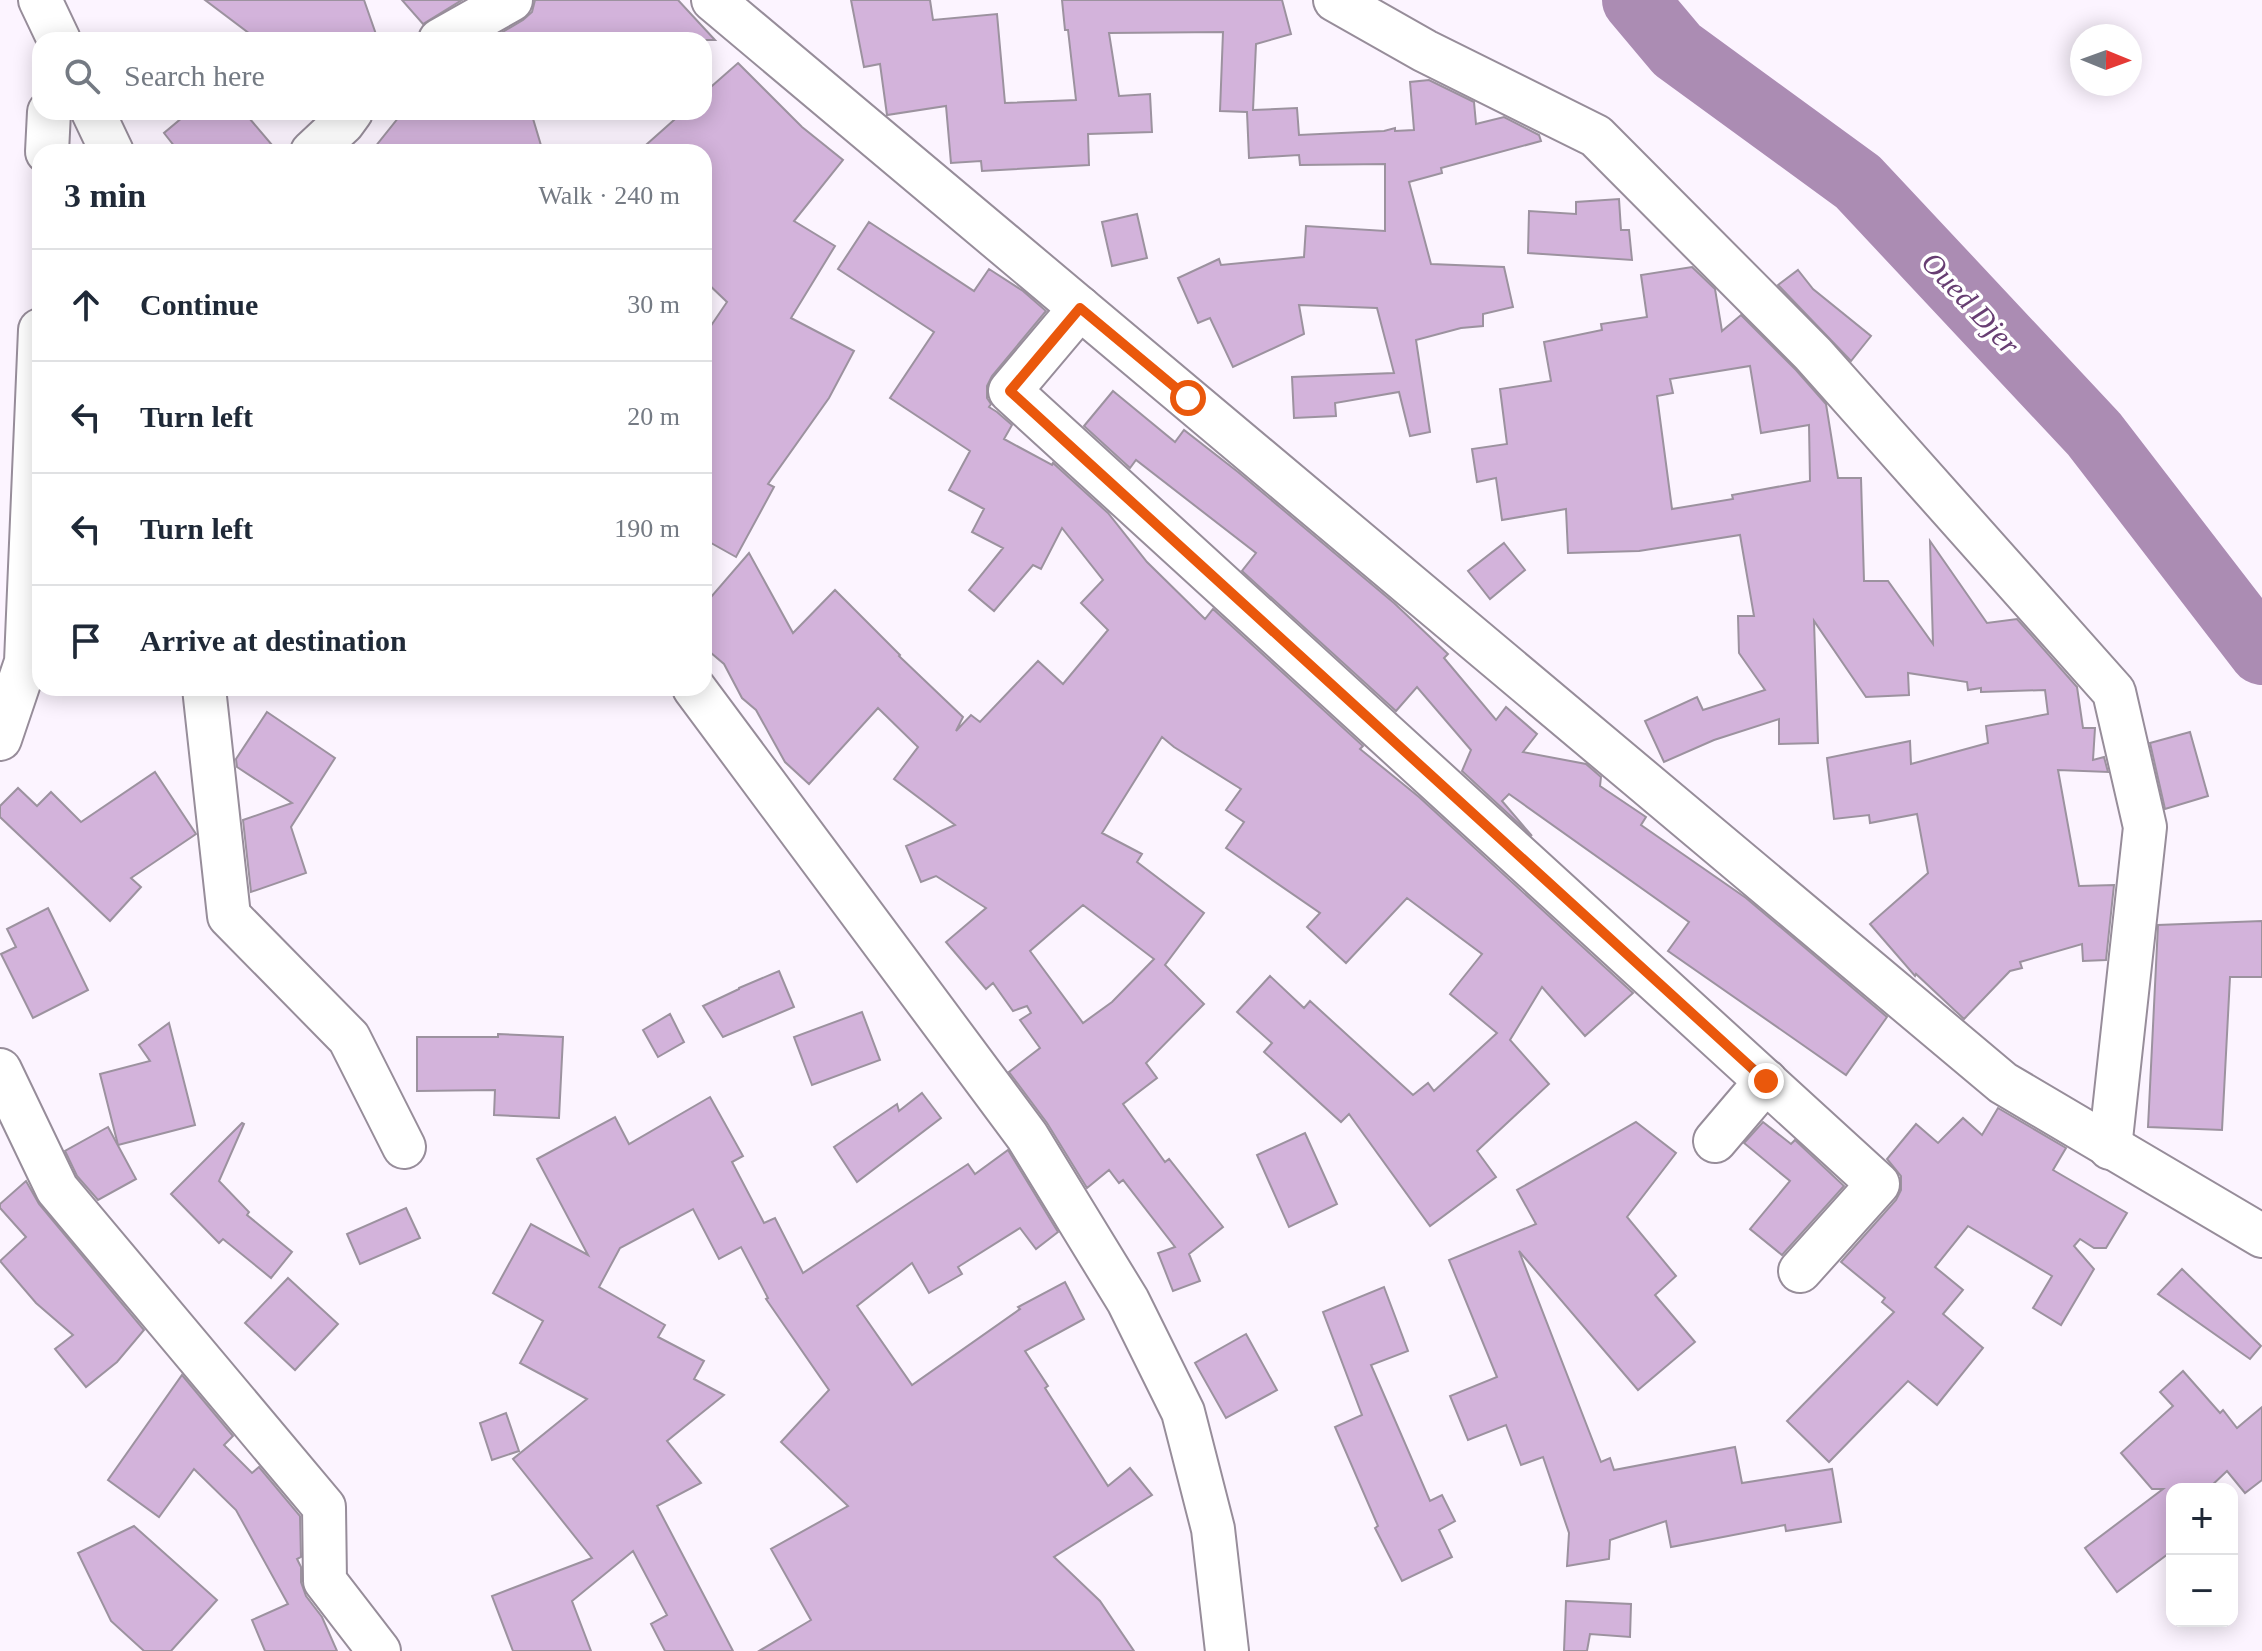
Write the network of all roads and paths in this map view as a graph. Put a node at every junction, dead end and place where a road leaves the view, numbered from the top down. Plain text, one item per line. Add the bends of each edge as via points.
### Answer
1 (511, 0) edge
2 (713, 0) edge
3 (1335, 0) edge
4 (454, 32) edge
5 (49, 120) edge
6 (97, 120) edge
7 (345, 120) edge
8 (47, 144) edge
9 (108, 144) edge
10 (321, 144) edge
11 (1080, 308) junction
12 (32, 520) edge
13 (205, 696) edge
14 (700, 696) edge
15 (0, 739) edge
16 (0, 1070) edge
17 (1766, 1081) junction
18 (1715, 1141) dead end
19 (404, 1147) dead end
20 (2110, 1148) junction
21 (2262, 1236) edge
22 (1800, 1271) dead end
23 (379, 1651) edge
24 (1227, 1651) edge

1 - 4 street
2 - 11 street
3 - 20 street via 1596,136 1813,354 2114,692 2145,827
5 - 8 street
6 - 9 street
7 - 10 street
11 - 17 street via 1010,391
11 - 20 street via 2003,1083
12 - 15 street via 26,662
13 - 19 street via 229,916 349,1038
14 - 24 street via 1027,1136 1128,1301 1183,1412 1213,1529
16 - 23 street via 57,1189 324,1507 325,1581
17 - 18 street
17 - 22 street via 1878,1184
20 - 21 street

